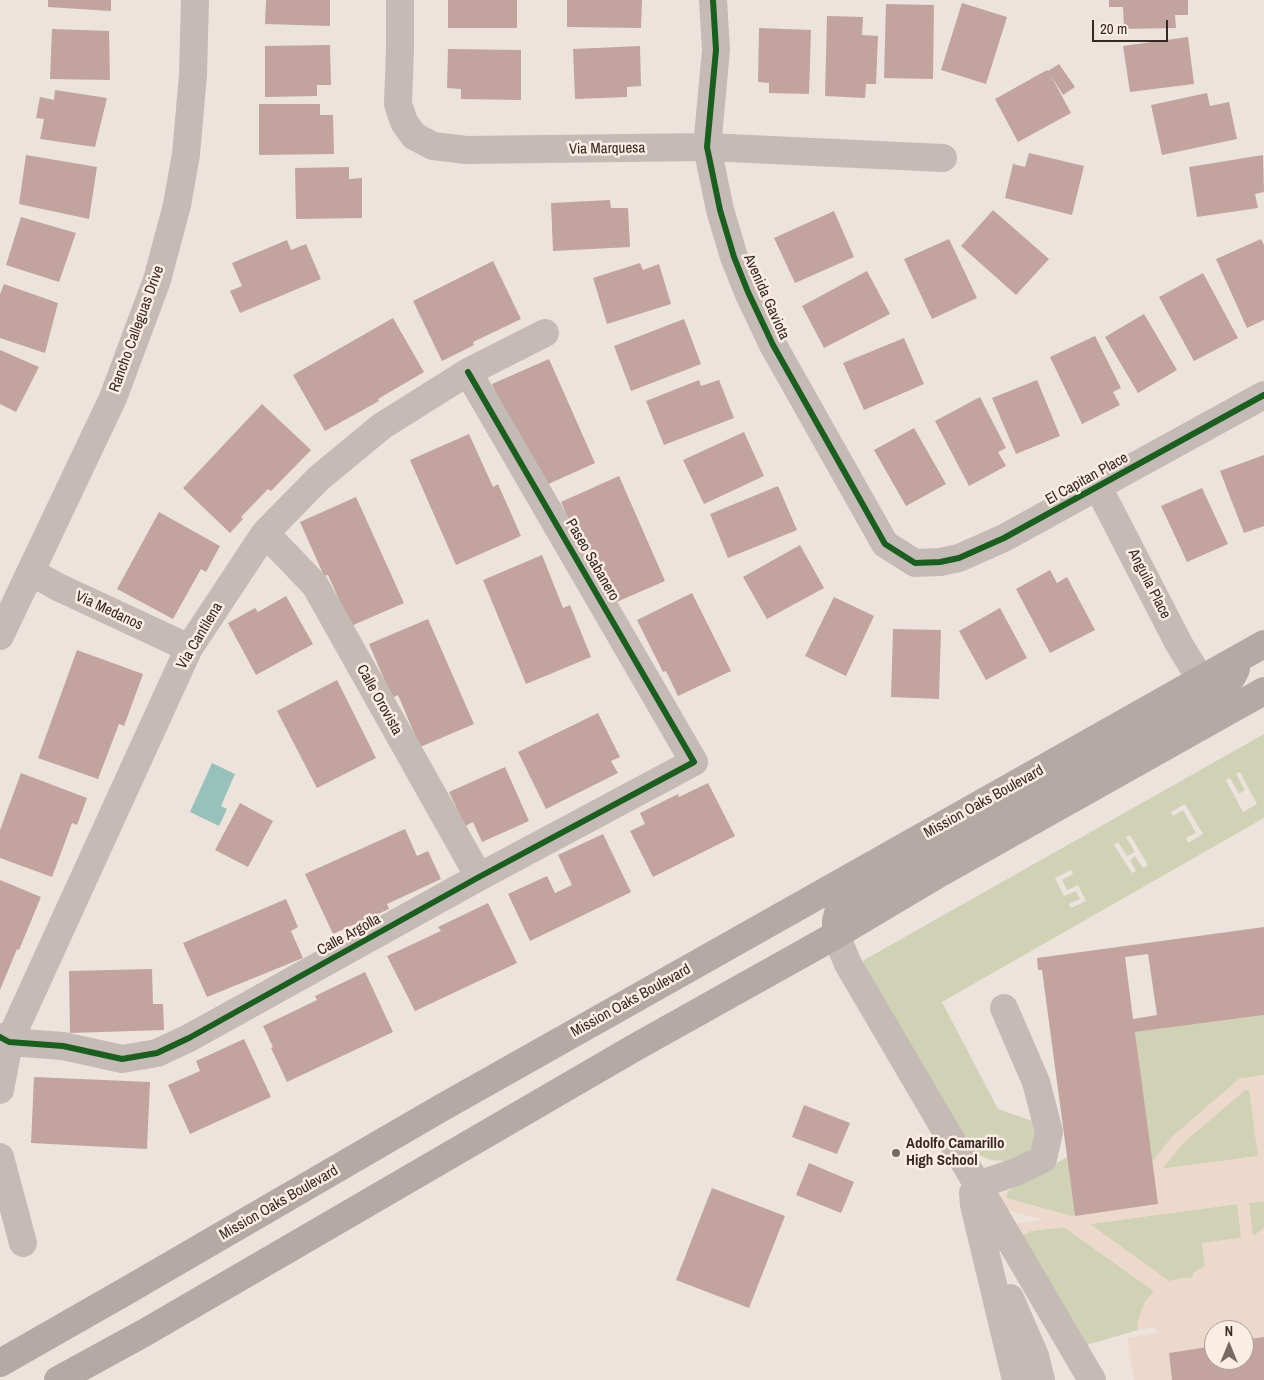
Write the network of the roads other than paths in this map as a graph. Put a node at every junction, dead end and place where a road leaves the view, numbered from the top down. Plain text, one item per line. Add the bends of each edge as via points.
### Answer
1 (195, 0) edge
2 (400, 0) edge
3 (714, 0) edge
4 (707, 148) junction
5 (943, 158) dead end
6 (545, 333) dead end
7 (468, 372) junction
8 (1264, 395) edge
9 (1098, 487) junction
10 (265, 533) junction
11 (915, 563) joint
12 (30, 572) junction
13 (0, 636) edge
14 (188, 648) junction
15 (1253, 650) edge
16 (1201, 680) junction
17 (1264, 691) edge
18 (694, 762) joint
19 (479, 877) junction
20 (836, 936) junction
21 (1004, 1008) dead end
22 (4, 1040) edge
23 (0, 1090) edge
24 (0, 1157) edge
25 (978, 1185) junction
26 (24, 1243) dead end
27 (985, 1248) junction
28 (0, 1363) edge
29 (58, 1380) edge
30 (1016, 1380) edge
31 (1041, 1380) edge
32 (1092, 1380) edge

1 - 12 street, Rancho Calleguas Drive via 186,154 177,205 157,280 112,398
2 - 4 street, Via Marquesa via 398,104 404,122 414,136 433,146 466,150
3 - 4 street, Avenida Gaviota via 716,50
4 - 5 street, Via Marquesa
4 - 11 street, Avenida Gaviota via 734,257 773,345 885,544
6 - 7 street, Via Cantilena
7 - 10 street, Via Cantilena via 382,426 319,478
7 - 18 street, Paseo Sabanero
8 - 9 street, El Capitan Place
9 - 11 street, El Capitan Place via 1004,538 959,558
9 - 16 street, Anguila Place
10 - 14 street, Via Cantilena
10 - 19 street, Calle Orovista via 315,585
12 - 13 street, Rancho Calleguas Drive
12 - 14 street, Via Medanos
14 - 22 street, Via Cantilena
15 - 16 main road, Mission Oaks Boulevard
15 - 20 main road via 1232,677 1207,700 850,900 838,914
16 - 28 main road, Mission Oaks Boulevard via 460,1098
17 - 20 main road via 948,868
18 - 19 street, Calle Argolla
19 - 22 street, Calle Argolla via 157,1053 122,1059 62,1046
20 - 25 street via 848,964
20 - 29 main road via 634,1048
21 - 25 street via 1036,1082 1049,1132 1043,1159
22 - 23 street, Via Cantilena
24 - 26 street
25 - 27 street via 973,1193 974,1205
25 - 32 street
27 - 30 street
27 - 31 street via 1001,1275 1035,1356

